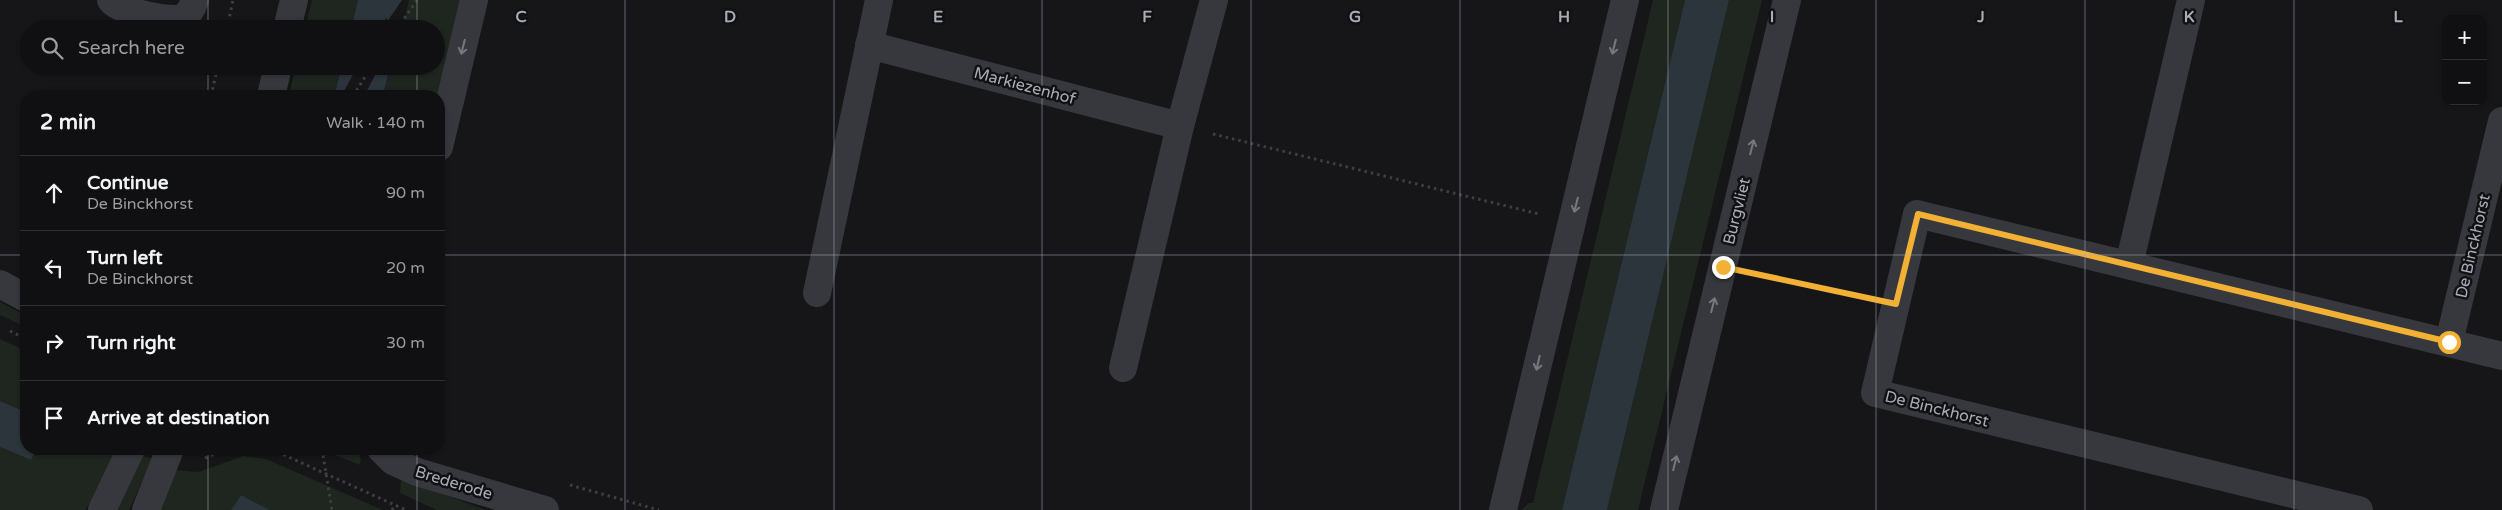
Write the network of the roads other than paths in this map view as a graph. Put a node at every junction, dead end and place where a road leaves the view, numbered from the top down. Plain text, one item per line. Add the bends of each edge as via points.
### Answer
1 (111, 0) edge
2 (195, 0) edge
3 (294, 0) edge
4 (474, 0) edge
5 (879, 0) edge
6 (1214, 0) edge
7 (1625, 0) edge
8 (1787, 0) edge
9 (2191, 0) edge
10 (289, 20) edge
11 (869, 45) junction
12 (276, 75) edge
13 (272, 90) edge
14 (445, 121) edge
15 (2502, 121) edge
16 (1180, 126) junction
17 (2129, 265) junction
18 (0, 284) edge
19 (817, 293) dead end
20 (20, 295) edge
21 (2449, 342) junction
22 (2502, 356) edge
23 (1123, 368) dead end
24 (128, 455) edge
25 (168, 455) edge
26 (387, 455) edge
27 (102, 510) edge
28 (146, 510) edge
29 (545, 510) edge
30 (1503, 510) edge
31 (1664, 510) edge
32 (2359, 510) edge

1 - 2 street via 117,8 172,20 184,18
3 - 10 street
4 -> 14 street
5 - 11 street
6 - 16 street
7 -> 30 street
31 -> 8 street, Burgvliet
9 - 17 street
11 - 16 street, Markiezenhof
11 - 19 street
12 - 13 street
15 - 21 street, De Binckhorst
16 - 23 street
17 - 21 street, De Binckhorst
17 - 32 street, De Binckhorst via 1918,214 1875,393
18 - 20 street
21 - 22 street, De Binckhorst
24 - 27 street
25 - 28 street
26 - 29 street, Brederode via 417,472

